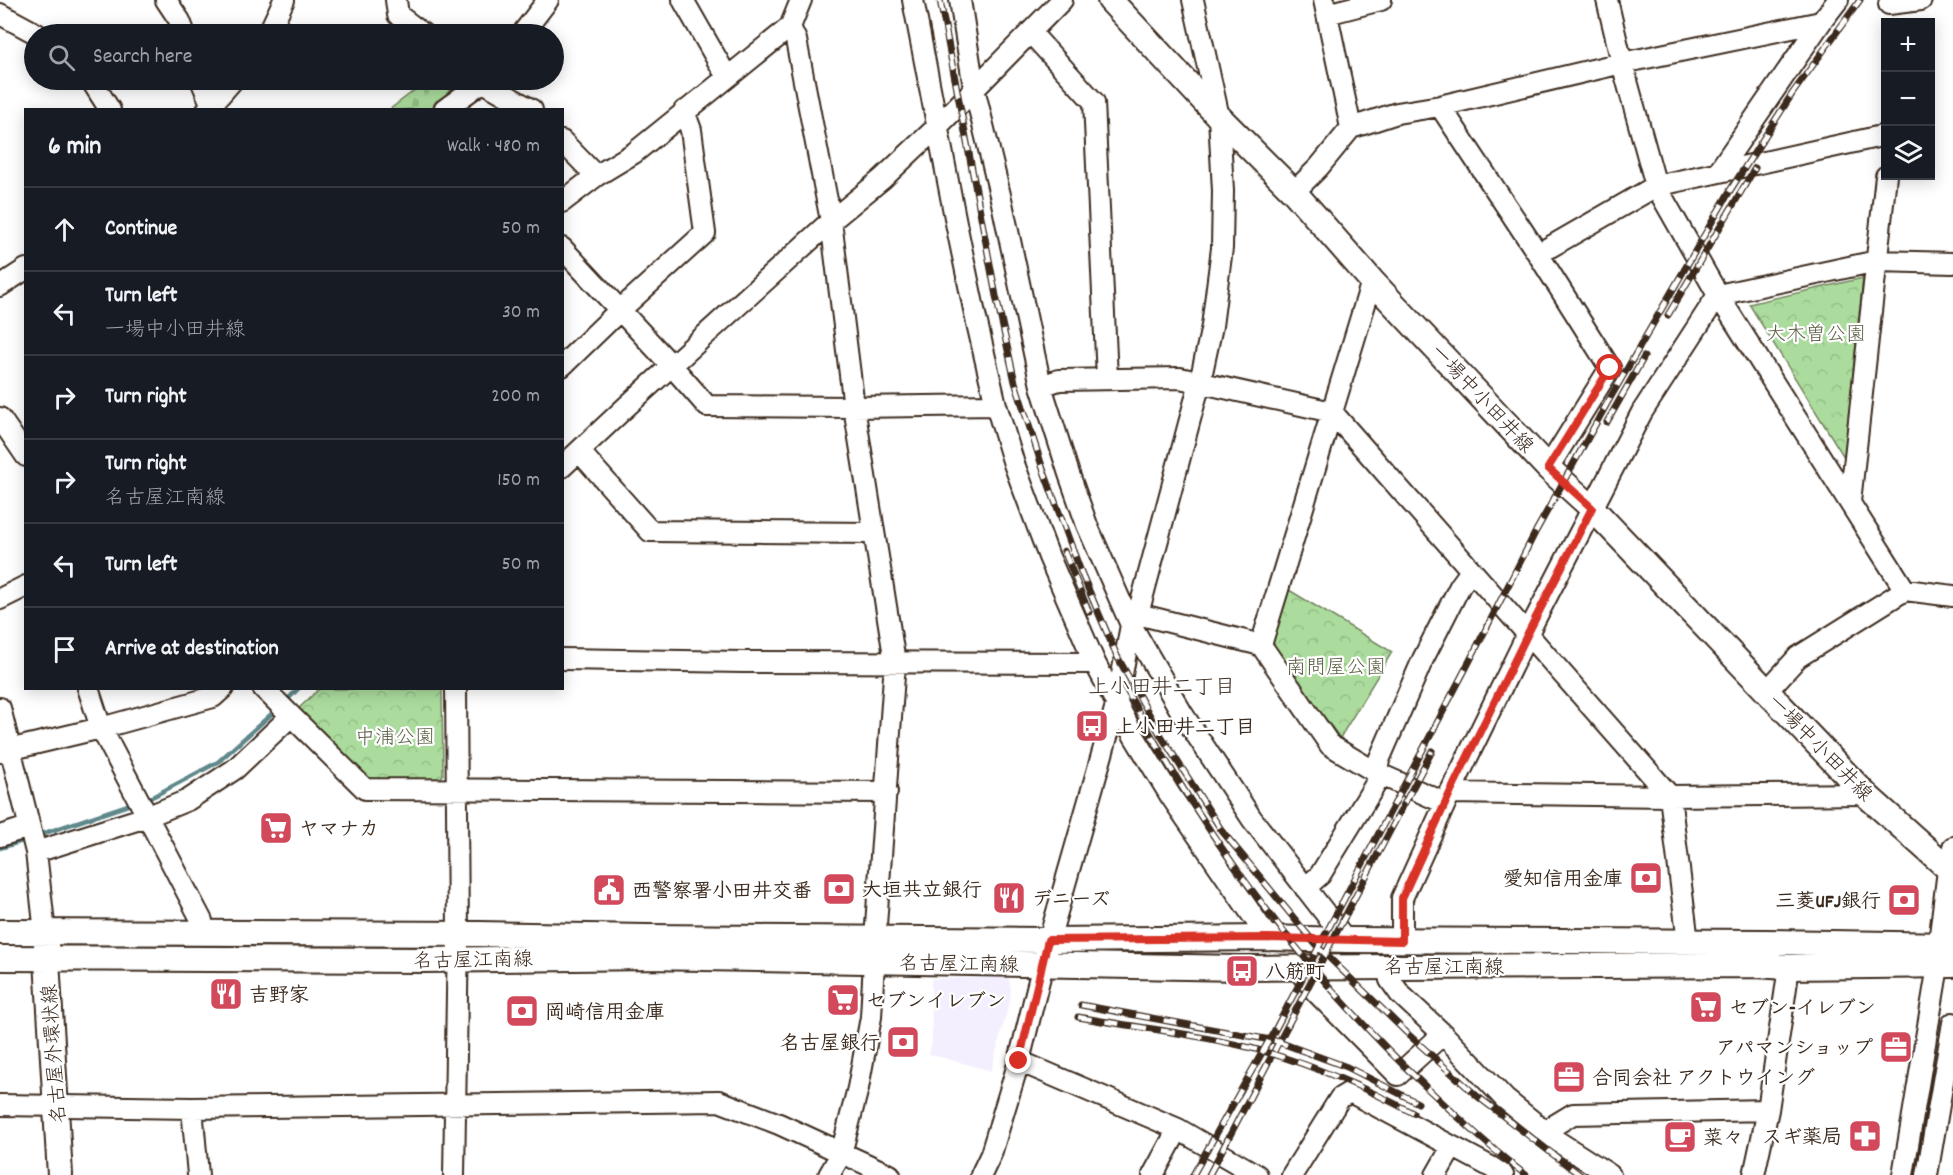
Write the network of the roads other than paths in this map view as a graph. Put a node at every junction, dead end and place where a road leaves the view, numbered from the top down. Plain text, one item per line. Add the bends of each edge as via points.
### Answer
1 (166, 0) edge
2 (284, 0) edge
3 (396, 0) edge
4 (548, 0) edge
5 (683, 0) edge
6 (913, 0) edge
7 (960, 0) edge
8 (1062, 0) edge
9 (1110, 0) edge
10 (1193, 0) edge
11 (1381, 0) edge
12 (1607, 0) edge
13 (1838, 0) edge
14 (1921, 0) edge
15 (1326, 7) edge
16 (794, 9) edge
17 (1888, 9) edge
18 (0, 14) edge
19 (1821, 22) junction
20 (181, 24) edge
21 (273, 24) edge
22 (410, 24) edge
23 (530, 24) edge
24 (24, 27) edge
25 (1030, 33) junction
26 (1622, 63) junction
27 (727, 77) junction
28 (974, 88) junction
29 (98, 90) edge
30 (204, 90) edge
31 (224, 90) edge
32 (470, 90) edge
33 (499, 90) edge
34 (1440, 106) junction
35 (209, 107) edge
36 (110, 108) edge
37 (447, 108) edge
38 (529, 108) edge
39 (684, 111) junction
40 (1219, 117) junction
41 (938, 126) junction
42 (1351, 128) junction
43 (1881, 136) edge
44 (564, 143) edge
45 (1718, 172) junction
46 (596, 176) junction
47 (1886, 180) edge
48 (1656, 186) junction
49 (1294, 192) junction
50 (564, 200) edge
51 (831, 221) junction
52 (564, 250) edge
53 (1538, 254) junction
54 (1877, 261) junction
55 (1953, 263) edge
56 (24, 270) edge
57 (1372, 281) junction
58 (0, 286) edge
59 (1718, 295) junction
60 (620, 310) junction
61 (564, 364) edge
62 (672, 366) junction
63 (1107, 378) junction
64 (1200, 382) junction
65 (1041, 386) junction
66 (996, 405) junction
67 (854, 407) junction
68 (1332, 412) junction
69 (0, 418) edge
70 (579, 451) junction
71 (24, 453) edge
72 (564, 465) edge
73 (1548, 468) junction
74 (1850, 502) junction
75 (1592, 508) junction
76 (874, 533) junction
77 (1471, 571) junction
78 (24, 587) edge
79 (1905, 590) junction
80 (1953, 596) edge
81 (0, 599) edge
82 (1135, 620) junction
83 (1528, 633) junction
84 (1261, 645) junction
85 (564, 659) edge
86 (895, 662) junction
87 (1095, 663) junction
88 (89, 690) edge
89 (221, 690) edge
90 (456, 690) edge
91 (1767, 691) junction
92 (1117, 702) junction
93 (278, 704) edge
94 (0, 708) edge
95 (101, 728) junction
96 (5, 751) edge
97 (1377, 773) junction
98 (456, 791) junction
99 (887, 792) junction
100 (1865, 794) junction
101 (1670, 796) junction
102 (1448, 798) junction
103 (146, 817) junction
104 (28, 828) junction
105 (0, 836) edge
106 (35, 850) junction
107 (1952, 858) edge
108 (1305, 888) junction
109 (0, 932) edge
110 (45, 933) junction
111 (200, 933) junction
112 (458, 934) junction
113 (1268, 938) junction
114 (1048, 940) junction
115 (1346, 940) junction
116 (1402, 941) junction
117 (1688, 942) junction
118 (875, 950) junction
119 (1946, 955) edge
120 (0, 958) edge
121 (47, 958) junction
122 (458, 960) junction
123 (1042, 964) junction
124 (1387, 967) junction
125 (1789, 967) junction
126 (1296, 968) junction
127 (1953, 1023) edge
128 (1443, 1034) junction
129 (1019, 1061) junction
130 (0, 1105) edge
131 (454, 1105) junction
132 (56, 1106) junction
133 (192, 1108) junction
134 (1768, 1110) junction
135 (1179, 1129) junction
136 (1545, 1131) junction
137 (1452, 1147) junction
138 (841, 1154) junction
139 (60, 1175) edge
140 (198, 1175) edge
141 (454, 1175) edge
142 (829, 1175) edge
143 (890, 1175) edge
144 (981, 1175) edge
145 (1153, 1175) edge
146 (1257, 1175) edge
147 (1293, 1175) edge
148 (1436, 1175) edge
149 (1503, 1175) edge
150 (1610, 1175) edge
151 (1754, 1175) edge
152 (1903, 1175) edge
153 (1927, 1175) edge

1 - 20 street
2 - 21 street
3 - 22 street via 398,15
4 - 23 street
5 - 27 street
6 - 41 street
7 - 28 street
8 - 25 street
9 - 40 main road, 一場中小田井線
10 - 40 street
11 - 15 street
12 - 26 street
13 - 19 street
14 - 17 street
15 - 42 street
16 - 27 street
16 - 51 street via 796,40
18 - 24 street
19 - 26 street
19 - 45 street
25 - 28 street
25 - 63 street via 1094,102
26 - 34 street
26 - 48 street
27 - 39 street
28 - 41 street
28 - 65 street
29 - 36 street
30 - 35 street
31 - 35 street
32 - 37 street
33 - 38 street
34 - 42 street via 1397,113
34 - 53 street
39 - 46 street via 634,153
39 - 60 street via 691,130 705,233
40 - 49 main road, 一場中小田井線
40 - 64 street via 1222,248
41 - 51 street
41 - 66 street
42 - 49 street
43 - 45 street
44 - 46 street
45 - 48 street
46 - 50 street
47 - 54 street
48 - 53 street
48 - 59 street
49 - 57 main road, 一場中小田井線
51 - 62 street
51 - 67 street
52 - 60 street
53 - 73 street via 1610,368
54 - 55 street
54 - 59 street
54 - 74 street
56 - 58 street
57 - 68 street
57 - 73 main road, 一場中小田井線
59 - 74 street
59 - 75 street via 1642,412
60 - 61 street
60 - 62 street
62 - 67 street via 707,406
62 - 70 street
63 - 64 street via 1180,378
63 - 65 street via 1059,380
64 - 68 street
64 - 82 street
65 - 82 street via 1087,525
66 - 67 street
66 - 87 street via 1049,557
67 - 76 street
68 - 77 street
68 - 84 street
69 - 71 street
70 - 72 street
70 - 76 street via 650,531
73 - 75 main road, 一場中小田井線
74 - 79 street
75 - 83 street
75 - 91 main road, 一場中小田井線
76 - 86 street
77 - 83 street
77 - 97 street via 1423,659 1379,760
78 - 81 street
79 - 80 street
79 - 91 street via 1798,657
82 - 84 street
82 - 92 street
82 - 108 street via 1182,713 1252,819
83 - 101 street
83 - 102 street
84 - 97 street via 1330,745
85 - 86 street
86 - 87 street
86 - 99 street
87 - 92 street
88 - 95 street
89 - 95 street via 213,697
90 - 98 street
91 - 100 main road, 一場中小田井線
92 - 113 street via 1170,795
92 - 114 street
93 - 98 street via 365,789
93 - 103 street via 235,769 188,800
94 - 96 street
95 - 96 street
95 - 103 street
96 - 104 street
97 - 102 street
97 - 108 street via 1375,785 1320,875
98 - 99 street
98 - 112 street
99 - 118 street
100 - 101 street
100 - 107 main road, 一場中小田井線
101 - 102 street
101 - 117 street
102 - 116 street via 1402,898
103 - 106 street
103 - 111 street via 202,921
104 - 105 street
104 - 106 street
106 - 110 street
107 - 119 main road, 一場中小田井線
108 - 115 street
109 - 110 main road, 名古屋江南線
110 - 111 main road, 名古屋江南線
110 - 121 main road, 名古屋外環状線
111 - 112 main road, 名古屋江南線
112 - 118 main road, 名古屋江南線
112 - 122 street
113 - 114 main road, 名古屋江南線
113 - 115 main road, 名古屋江南線
114 - 118 main road, 名古屋江南線
114 - 123 street
115 - 116 main road, 名古屋江南線
116 - 117 main road, 名古屋江南線
117 - 119 main road, 名古屋江南線
118 - 122 main road, 名古屋江南線
118 - 123 main road, 名古屋江南線
118 - 138 street via 871,1017
119 - 125 main road, 名古屋江南線
119 - 152 street
120 - 121 main road, 名古屋江南線
121 - 122 main road, 名古屋江南線
121 - 132 main road, 名古屋外環状線
122 - 131 street
123 - 126 main road, 名古屋江南線
123 - 129 street
124 - 125 main road, 名古屋江南線
124 - 126 main road, 名古屋江南線
124 - 128 street via 1390,980 1401,994
125 - 134 street
126 - 128 street via 1398,1075
127 - 153 street
128 - 136 street via 1504,1099
129 - 135 street
129 - 144 street
130 - 132 street
131 - 133 street
131 - 138 street via 719,1101
131 - 141 street
132 - 133 street
132 - 139 main road, 名古屋外環状線
133 - 140 street
134 - 136 street via 1573,1114
134 - 151 street
135 - 145 street
135 - 146 street
136 - 150 street
137 - 147 street via 1350,1092 1340,1098
137 - 148 street
137 - 149 street
138 - 142 street
138 - 143 street

